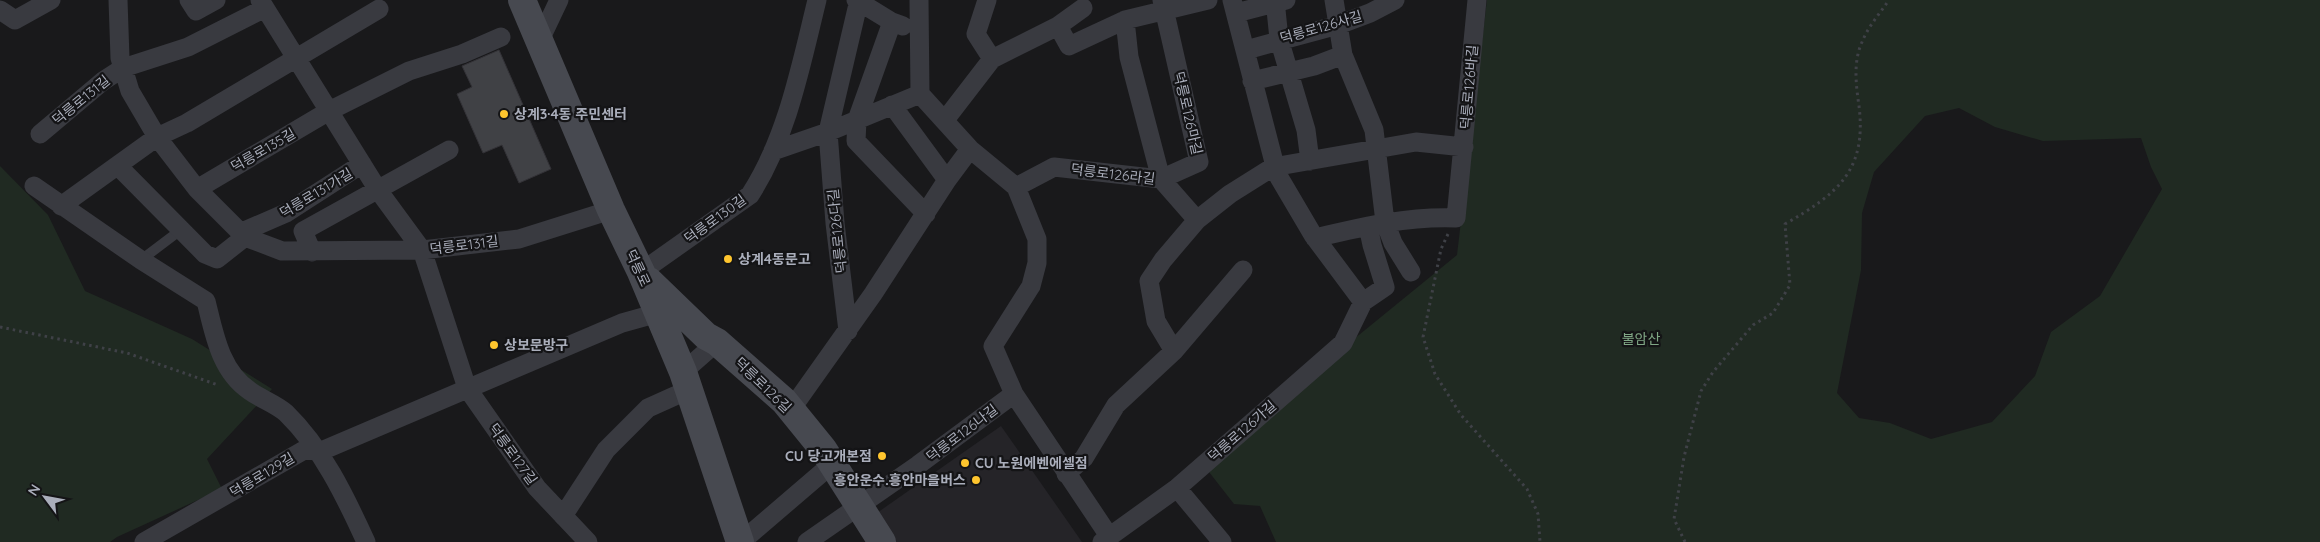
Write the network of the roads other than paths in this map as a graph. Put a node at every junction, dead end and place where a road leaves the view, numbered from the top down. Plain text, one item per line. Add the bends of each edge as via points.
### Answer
1 (51, 0) edge
2 (118, 0) edge
3 (216, 0) edge
4 (522, 0) edge
5 (559, 0) edge
6 (817, 0) edge
7 (858, 0) edge
8 (919, 0) edge
9 (987, 0) edge
10 (1208, 0) edge
11 (1334, 0) edge
12 (1395, 0) edge
13 (1477, 0) edge
14 (1279, 1) edge
15 (262, 4) edge
16 (192, 5) edge
17 (1163, 5) edge
18 (1234, 7) edge
19 (1083, 8) dead end
20 (379, 9) dead end
21 (0, 10) edge
22 (1125, 20) junction
23 (892, 22) junction
24 (1338, 25) junction
25 (1058, 26) junction
26 (918, 31) junction
27 (501, 37) dead end
28 (1279, 39) junction
29 (540, 40) junction
30 (1246, 50) junction
31 (1344, 55) junction
32 (296, 57) junction
33 (992, 59) junction
34 (123, 68) junction
35 (1288, 73) junction
36 (1252, 81) junction
37 (920, 94) junction
38 (892, 105) junction
39 (329, 111) junction
40 (857, 120) junction
41 (945, 120) junction
42 (828, 132) junction
43 (40, 134) dead end
44 (157, 137) junction
45 (1464, 147) junction
46 (1376, 148) junction
47 (970, 149) junction
48 (449, 150) dead end
49 (773, 151) junction
50 (1310, 161) junction
51 (362, 164) junction
52 (118, 166) junction
53 (1273, 167) junction
54 (947, 180) junction
55 (1161, 180) junction
56 (34, 186) dead end
57 (1016, 187) junction
58 (196, 189) junction
59 (378, 190) junction
60 (61, 206) junction
61 (611, 210) junction
62 (926, 214) junction
63 (1197, 220) junction
64 (1377, 224) junction
65 (183, 231) junction
66 (243, 234) junction
67 (1315, 238) junction
68 (422, 250) junction
69 (312, 252) junction
70 (141, 260) junction
71 (1243, 270) dead end
72 (640, 272) junction
73 (1411, 272) dead end
74 (1363, 302) junction
75 (658, 313) junction
76 (848, 331) junction
77 (717, 342) junction
78 (1174, 351) junction
79 (686, 381) junction
80 (467, 388) junction
81 (1014, 394) junction
82 (790, 411) junction
83 (319, 452) junction
84 (832, 464) junction
85 (1066, 474) junction
86 (1177, 488) junction
87 (860, 505) junction
88 (563, 516) junction
89 (1106, 539) edge
90 (144, 542) edge
91 (366, 542) edge
92 (588, 542) edge
93 (740, 542) edge
94 (807, 542) edge
95 (882, 542) edge
96 (1222, 542) edge

1 - 21 street via 15,20
2 - 34 street, 덕릉로131길
3 - 16 street
4 - 29 main road, 덕릉로
5 - 29 street
6 - 49 street, 덕릉로130길 via 798,77
7 - 23 street
7 - 42 street
8 - 26 street
9 - 33 street via 976,34
10 - 17 street
11 - 24 street
12 - 24 street, 덕릉로126사길
13 - 45 street, 덕릉로126바길
14 - 18 street
14 - 28 street
15 - 32 street, 덕릉로131가길
15 - 34 street, 덕릉로131길 via 188,48
17 - 22 street
17 - 55 street, 덕릉로126마길 via 1199,162
18 - 30 street
19 - 25 street
20 - 32 street
22 - 25 street via 1070,46
22 - 55 street via 1128,57
23 - 26 street
23 - 40 street
24 - 28 street, 덕릉로126사길
24 - 31 street
25 - 33 street
26 - 37 street
27 - 39 street via 409,71
28 - 30 street, 덕릉로126사길
28 - 35 street
29 - 61 main road, 덕릉로
30 - 36 street
31 - 35 street
31 - 46 street via 1374,130
32 - 39 street, 덕릉로131가길
32 - 44 street via 187,123
33 - 41 street
34 - 43 street, 덕릉로131길
34 - 44 street, 덕릉로131길 via 130,92
35 - 36 street
35 - 50 street via 1306,130
36 - 53 street
37 - 38 street
37 - 41 street
38 - 40 street
38 - 54 street
39 - 51 street, 덕릉로131가길
39 - 58 street, 덕릉로135길
40 - 42 street
40 - 62 street via 856,141
41 - 47 street
42 - 49 street
42 - 76 street, 덕릉로126다길
44 - 52 street
44 - 58 street, 덕릉로131길
45 - 46 street, 덕릉로126바길 via 1416,142
45 - 64 street via 1456,218 1434,217
46 - 50 street, 덕릉로126바길
46 - 64 street, 덕릉로126가길 via 1382,187
47 - 54 street
47 - 57 street
48 - 59 street
49 - 72 street, 덕릉로130길 via 750,194
50 - 53 street, 덕릉로126바길
51 - 59 street, 덕릉로131가길
51 - 66 street, 덕릉로131가길 via 286,213
52 - 60 street
52 - 65 street
53 - 63 street
53 - 67 street
54 - 62 street
55 - 57 street, 덕릉로126라길 via 1054,167
55 - 63 street, 덕릉로126라길
56 - 60 street
57 - 81 street via 1037,239 1037,263 1030,286 993,346
58 - 66 street, 덕릉로131길
59 - 68 street, 덕릉로131가길
59 - 69 street via 303,231
60 - 70 street
61 - 68 street, 덕릉로131길 via 519,238
61 - 72 main road, 덕릉로
62 - 76 street
63 - 78 street via 1149,281 1156,320
64 - 67 street
64 - 73 street, 덕릉로126가길
64 - 74 street, 덕릉로126가길 via 1372,245 1386,286
65 - 66 street via 205,254 217,259
65 - 70 lane
66 - 69 street, 덕릉로131길 via 282,251
67 - 74 street
68 - 69 street, 덕릉로131길
68 - 80 street
70 - 83 street via 206,301 215,338 229,372 248,390 285,412
71 - 78 street
72 - 75 main road, 덕릉로
72 - 77 main road, 덕릉로126길 via 706,336
74 - 86 street, 덕릉로126가길 via 1343,343
75 - 79 main road, 덕릉로
75 - 80 street, 덕릉로129길 via 622,323
76 - 82 street
77 - 79 street
77 - 82 main road, 덕릉로126길 via 784,401
78 - 85 street via 1116,405 1084,458
79 - 88 street via 648,408 606,450
79 - 93 main road, 덕릉로
80 - 83 street, 덕릉로129길
80 - 88 street, 덕릉로127길 via 525,472
81 - 85 street
81 - 87 street, 덕릉로126나길
82 - 84 main road, 덕릉로126길
83 - 90 street, 덕릉로129길 via 306,449
83 - 91 street
84 - 87 main road, 덕릉로126길
84 - 93 street, 덕릉로
85 - 89 street
86 - 89 street, 덕릉로126가길
86 - 96 street
87 - 94 street
87 - 95 main road, 덕릉로126길
88 - 92 street, 덕릉로127길

